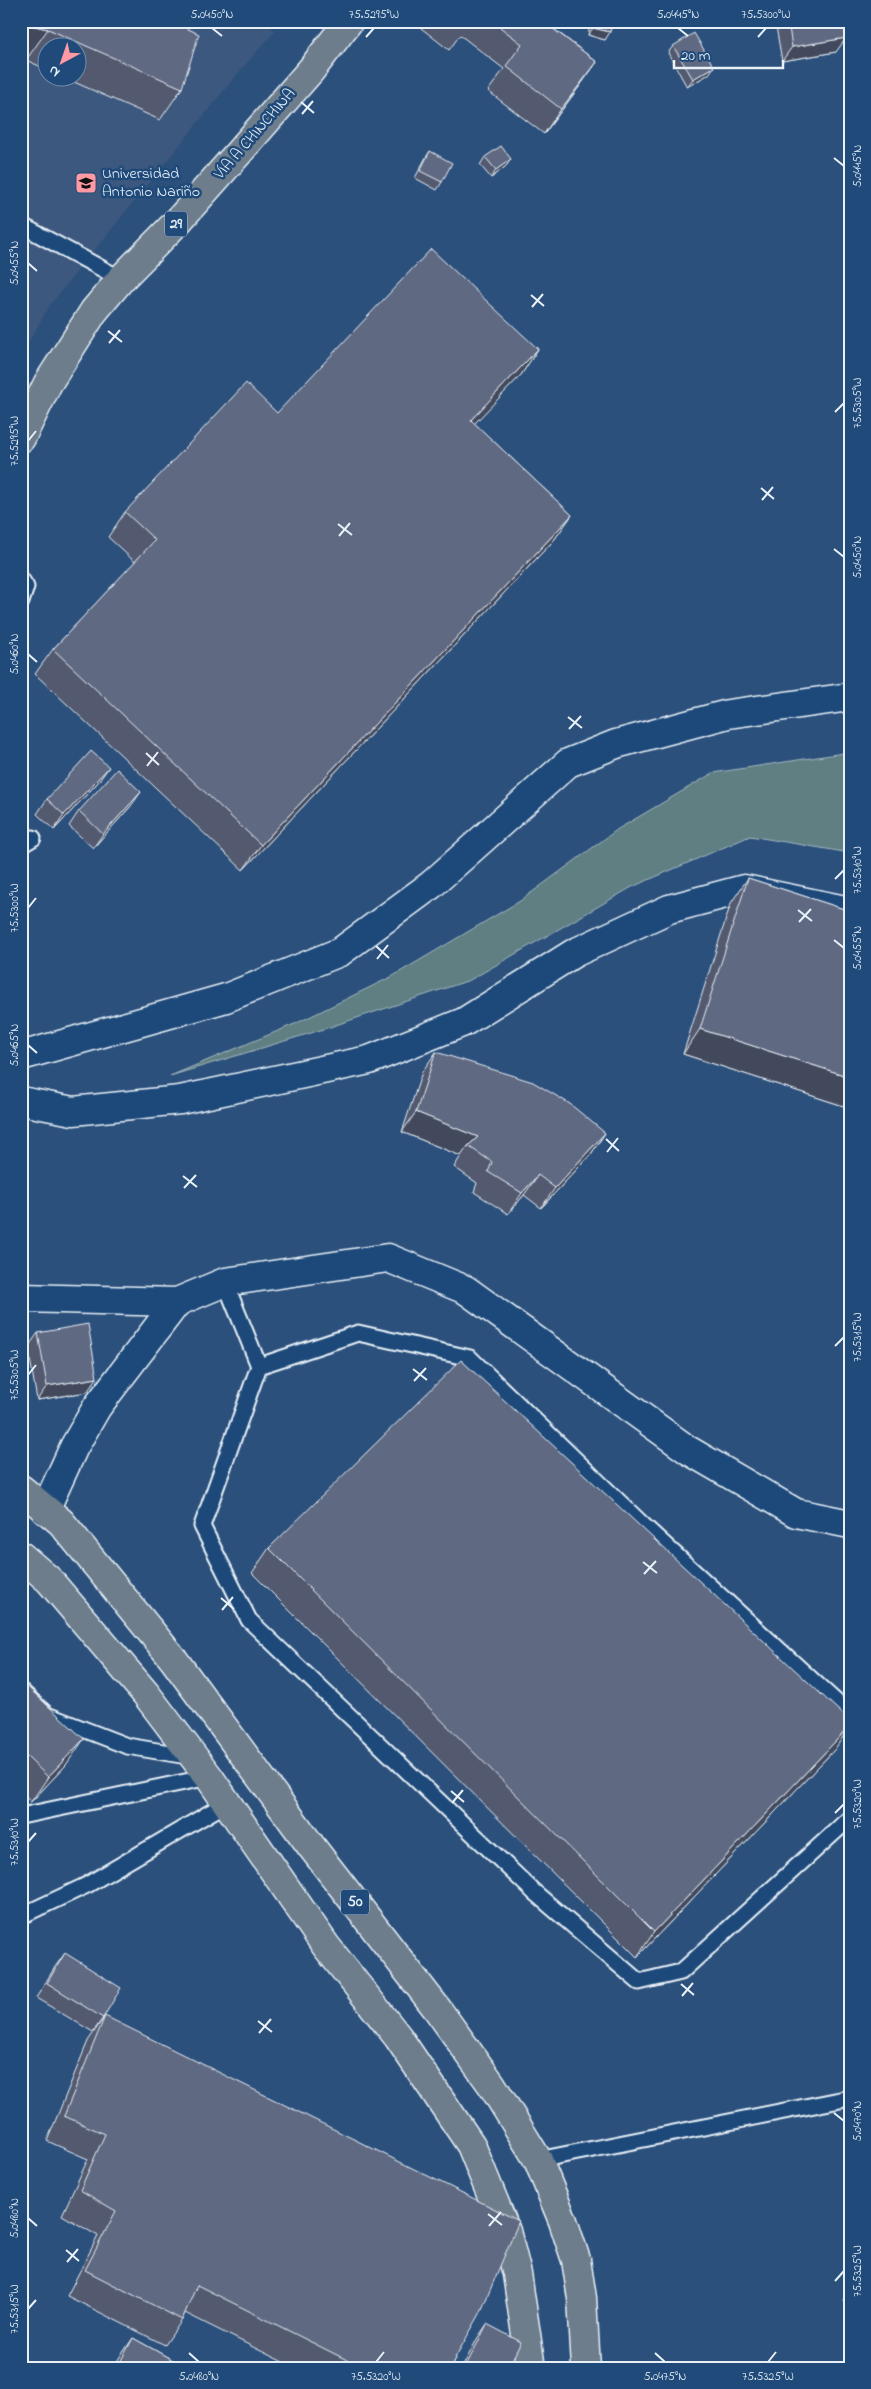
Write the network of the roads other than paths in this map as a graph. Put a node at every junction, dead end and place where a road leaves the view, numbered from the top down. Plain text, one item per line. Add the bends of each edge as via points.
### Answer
1 (348, 21) edge
2 (21, 225) edge
3 (121, 279) junction
4 (21, 438) edge
5 (21, 579) edge
6 (21, 602) edge
7 (850, 698) edge
8 (850, 911) edge
9 (21, 1056) edge
10 (21, 1100) edge
11 (225, 1282) junction
12 (21, 1298) edge
13 (177, 1302) junction
14 (259, 1366) junction
15 (21, 1489) edge
16 (45, 1510) junction
17 (850, 1524) edge
18 (21, 1556) edge
19 (21, 1691) edge
20 (850, 1720) edge
21 (201, 1767) junction
22 (225, 1804) junction
23 (21, 1816) edge
24 (850, 1818) edge
25 (21, 1916) edge
26 (850, 2098) edge
27 (538, 2160) junction
28 (531, 2368) edge
29 (586, 2368) edge

1 - 3 main road, VÍA A CHINCHINA / 29 via 311,70 241,150
2 - 3 lane
3 - 4 main road, VÍA A CHINCHINA / 29 via 94,311 48,383
5 - 6 lane via 26,587
7 - 9 street via 728,714 616,744 568,763 430,885 340,952 226,998
8 - 10 street via 744,889 669,909 574,953 464,1022 369,1060 180,1100 73,1111
11 - 13 street
11 - 14 lane
11 - 17 street via 388,1258 466,1290 688,1450 796,1513
12 - 13 street
13 - 16 street via 97,1407 74,1447
14 - 20 lane via 358,1333 470,1358 643,1525 835,1701
14 - 24 lane via 202,1526 249,1620 534,1892 639,1982 681,1972
15 - 16 main road, 50
16 - 27 main road, 50 via 62,1522 174,1660 305,1838 438,2010 492,2085
18 - 21 main road via 49,1580 85,1621
19 - 21 lane via 47,1715 127,1746
21 - 22 main road
21 - 23 lane
22 - 25 lane via 87,1885
22 - 28 main road via 326,1946 398,2037 471,2146 506,2231 517,2274
26 - 27 lane
27 - 29 main road, 50 via 576,2260

